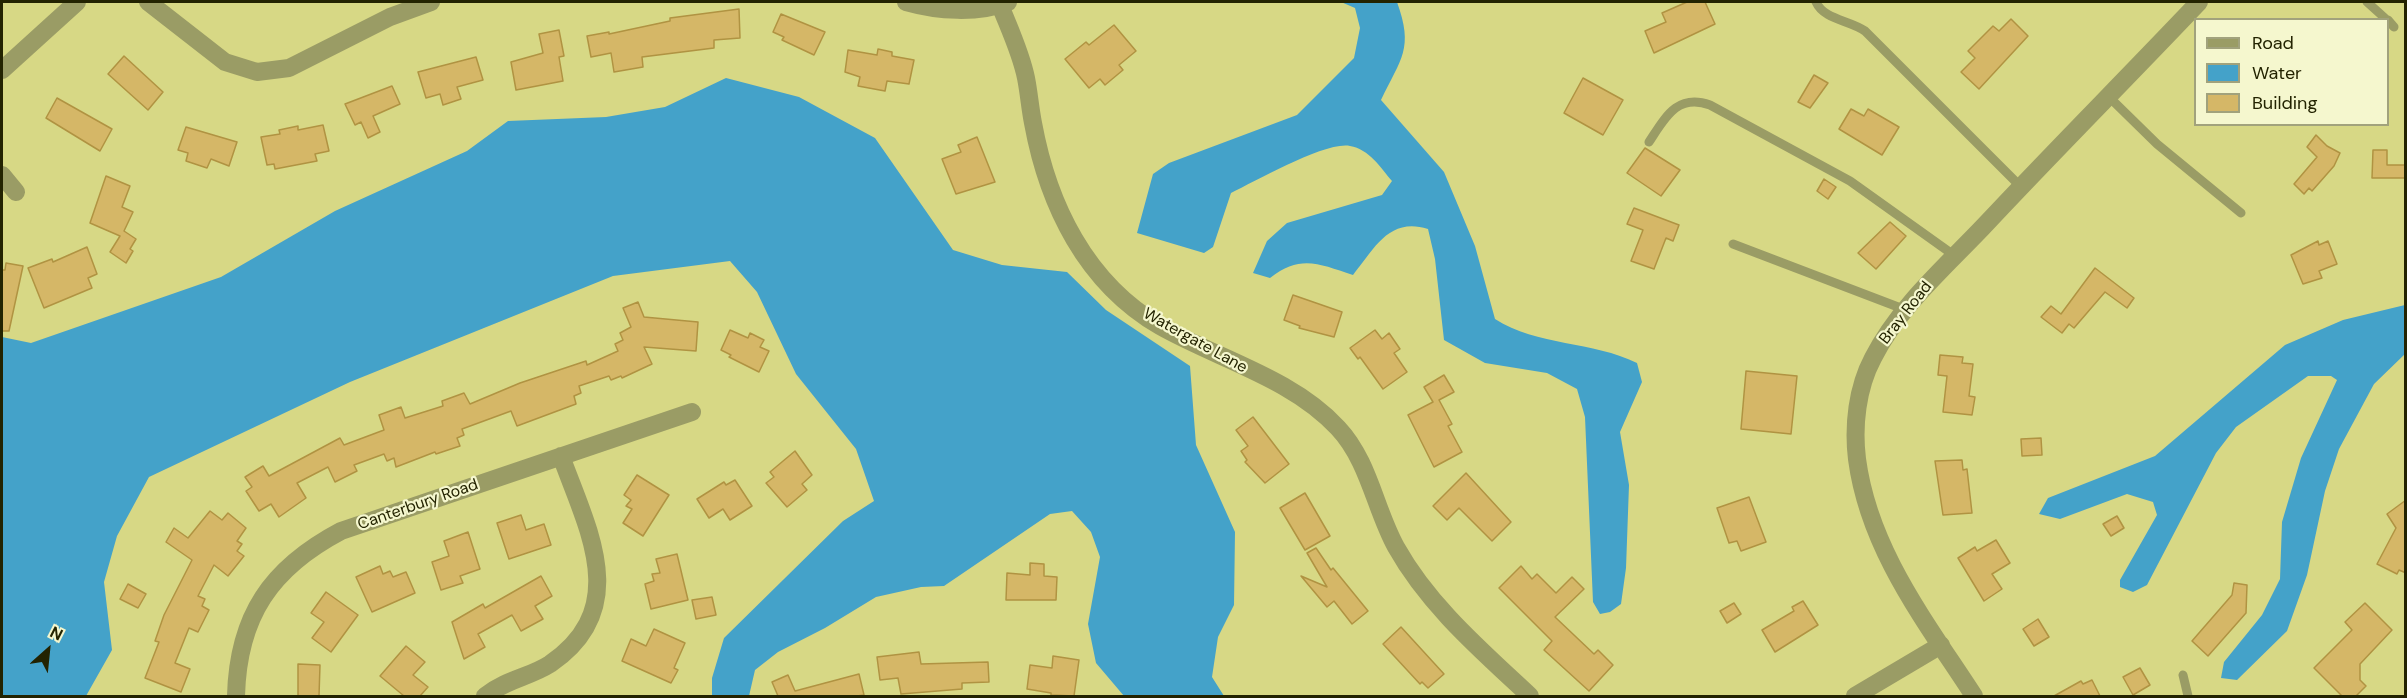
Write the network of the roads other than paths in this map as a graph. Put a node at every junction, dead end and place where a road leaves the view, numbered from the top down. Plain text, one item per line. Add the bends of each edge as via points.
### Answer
1 (77, 2) edge
2 (148, 2) edge
3 (431, 2) edge
4 (906, 2) edge
5 (1816, 2) edge
6 (2199, 2) edge
7 (2367, 2) edge
8 (1004, 3) edge
9 (2385, 18) edge
10 (2, 70) edge
11 (2108, 96) junction
12 (1649, 142) dead end
13 (2, 175) edge
14 (2021, 187) junction
15 (16, 192) dead end
16 (2241, 213) dead end
17 (1733, 244) dead end
18 (1955, 256) junction
19 (1906, 310) junction
20 (692, 412) dead end
21 (561, 456) junction
22 (1941, 645) junction
23 (2183, 675) dead end
24 (236, 696) edge
25 (485, 696) edge
26 (1530, 696) edge
27 (1855, 696) edge
28 (1974, 696) edge
29 (2188, 696) edge

1 - 10 street
2 - 3 street via 225,62 257,72 289,68 390,17
4 - 8 street, Watergate Lane via 966,10
5 - 14 lane via 1823,12 1864,31
6 - 11 street, Bray Road
7 - 9 lane
8 - 26 street, Watergate Lane via 1026,76 1048,184 1061,217 1089,263 1131,305 1159,325 1286,389 1323,413 1353,448 1390,534 1415,577 1477,647
11 - 14 street, Bray Road
11 - 16 lane via 2157,144
12 - 18 lane via 1670,110 1678,105 1689,101 1710,105 1850,181
13 - 15 street
14 - 18 street, Bray Road
17 - 19 lane
18 - 19 street, Bray Road
19 - 22 street, Bray Road via 1883,341 1862,385 1855,433 1857,460 1865,498 1885,552 1908,597
20 - 21 street, Canterbury Road
21 - 24 street, Canterbury Road via 341,531 306,551 275,580 259,604 242,646
21 - 25 street via 591,537 598,570 598,593 592,615 571,649 547,666 513,678
22 - 27 street
22 - 28 street, Bray Road
23 - 29 lane

